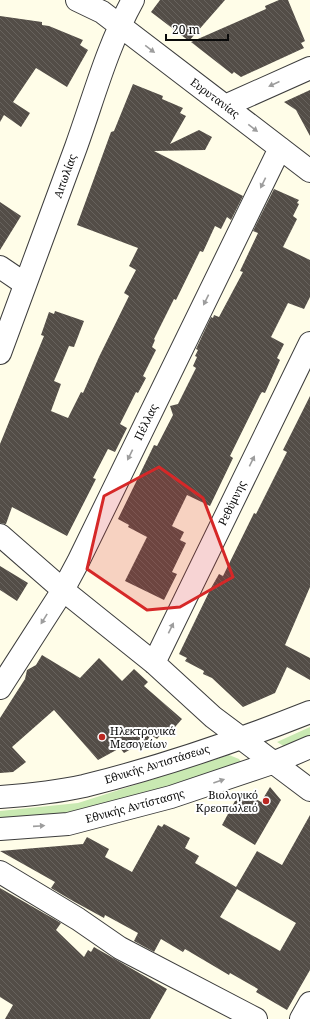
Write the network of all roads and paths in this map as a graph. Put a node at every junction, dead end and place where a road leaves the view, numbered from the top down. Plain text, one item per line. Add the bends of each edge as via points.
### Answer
1 (77, 0) edge
2 (133, 0) edge
3 (119, 25) junction
4 (310, 68) edge
5 (225, 106) junction
6 (280, 148) junction
7 (310, 171) edge
8 (0, 267) edge
9 (25, 284) junction
10 (310, 343) edge
11 (0, 353) edge
12 (0, 535) edge
13 (63, 590) junction
14 (154, 663) junction
15 (0, 688) edge
16 (310, 712) edge
17 (242, 739) junction
18 (310, 747) edge
19 (275, 762) junction
20 (310, 790) edge
21 (0, 797) edge
22 (0, 829) edge
23 (0, 872) edge
24 (310, 1003) edge
25 (256, 1019) edge
26 (301, 1019) edge

1 - 3 street, Ευρυτανίας via 102,12
2 - 3 street, Αιτωλίας
3 -> 5 street, Ευρυτανίας
3 - 9 street, Αιτωλίας
4 -> 5 street
5 -> 6 street, Ευρυτανίας
6 - 7 street, Ευρυτανίας
6 -> 13 street, Πέλλας
8 - 9 street
9 - 11 street, Αιτωλίας
14 -> 10 street, Ρεθύμνης
12 - 13 street
13 - 14 street
13 -> 15 street, Πέλλας
14 - 17 street via 213,717
16 - 17 street, Εθνικής Αντιστάσεως
17 - 19 street
17 - 21 street, Εθνικής Αντιστάσεως via 84,786
18 - 19 street, Εθνικής Αντίστασης
19 - 20 street
22 -> 19 street, Εθνικής Αντίστασης via 68,824 171,797
23 - 25 street via 78,919 120,948
24 - 26 street

